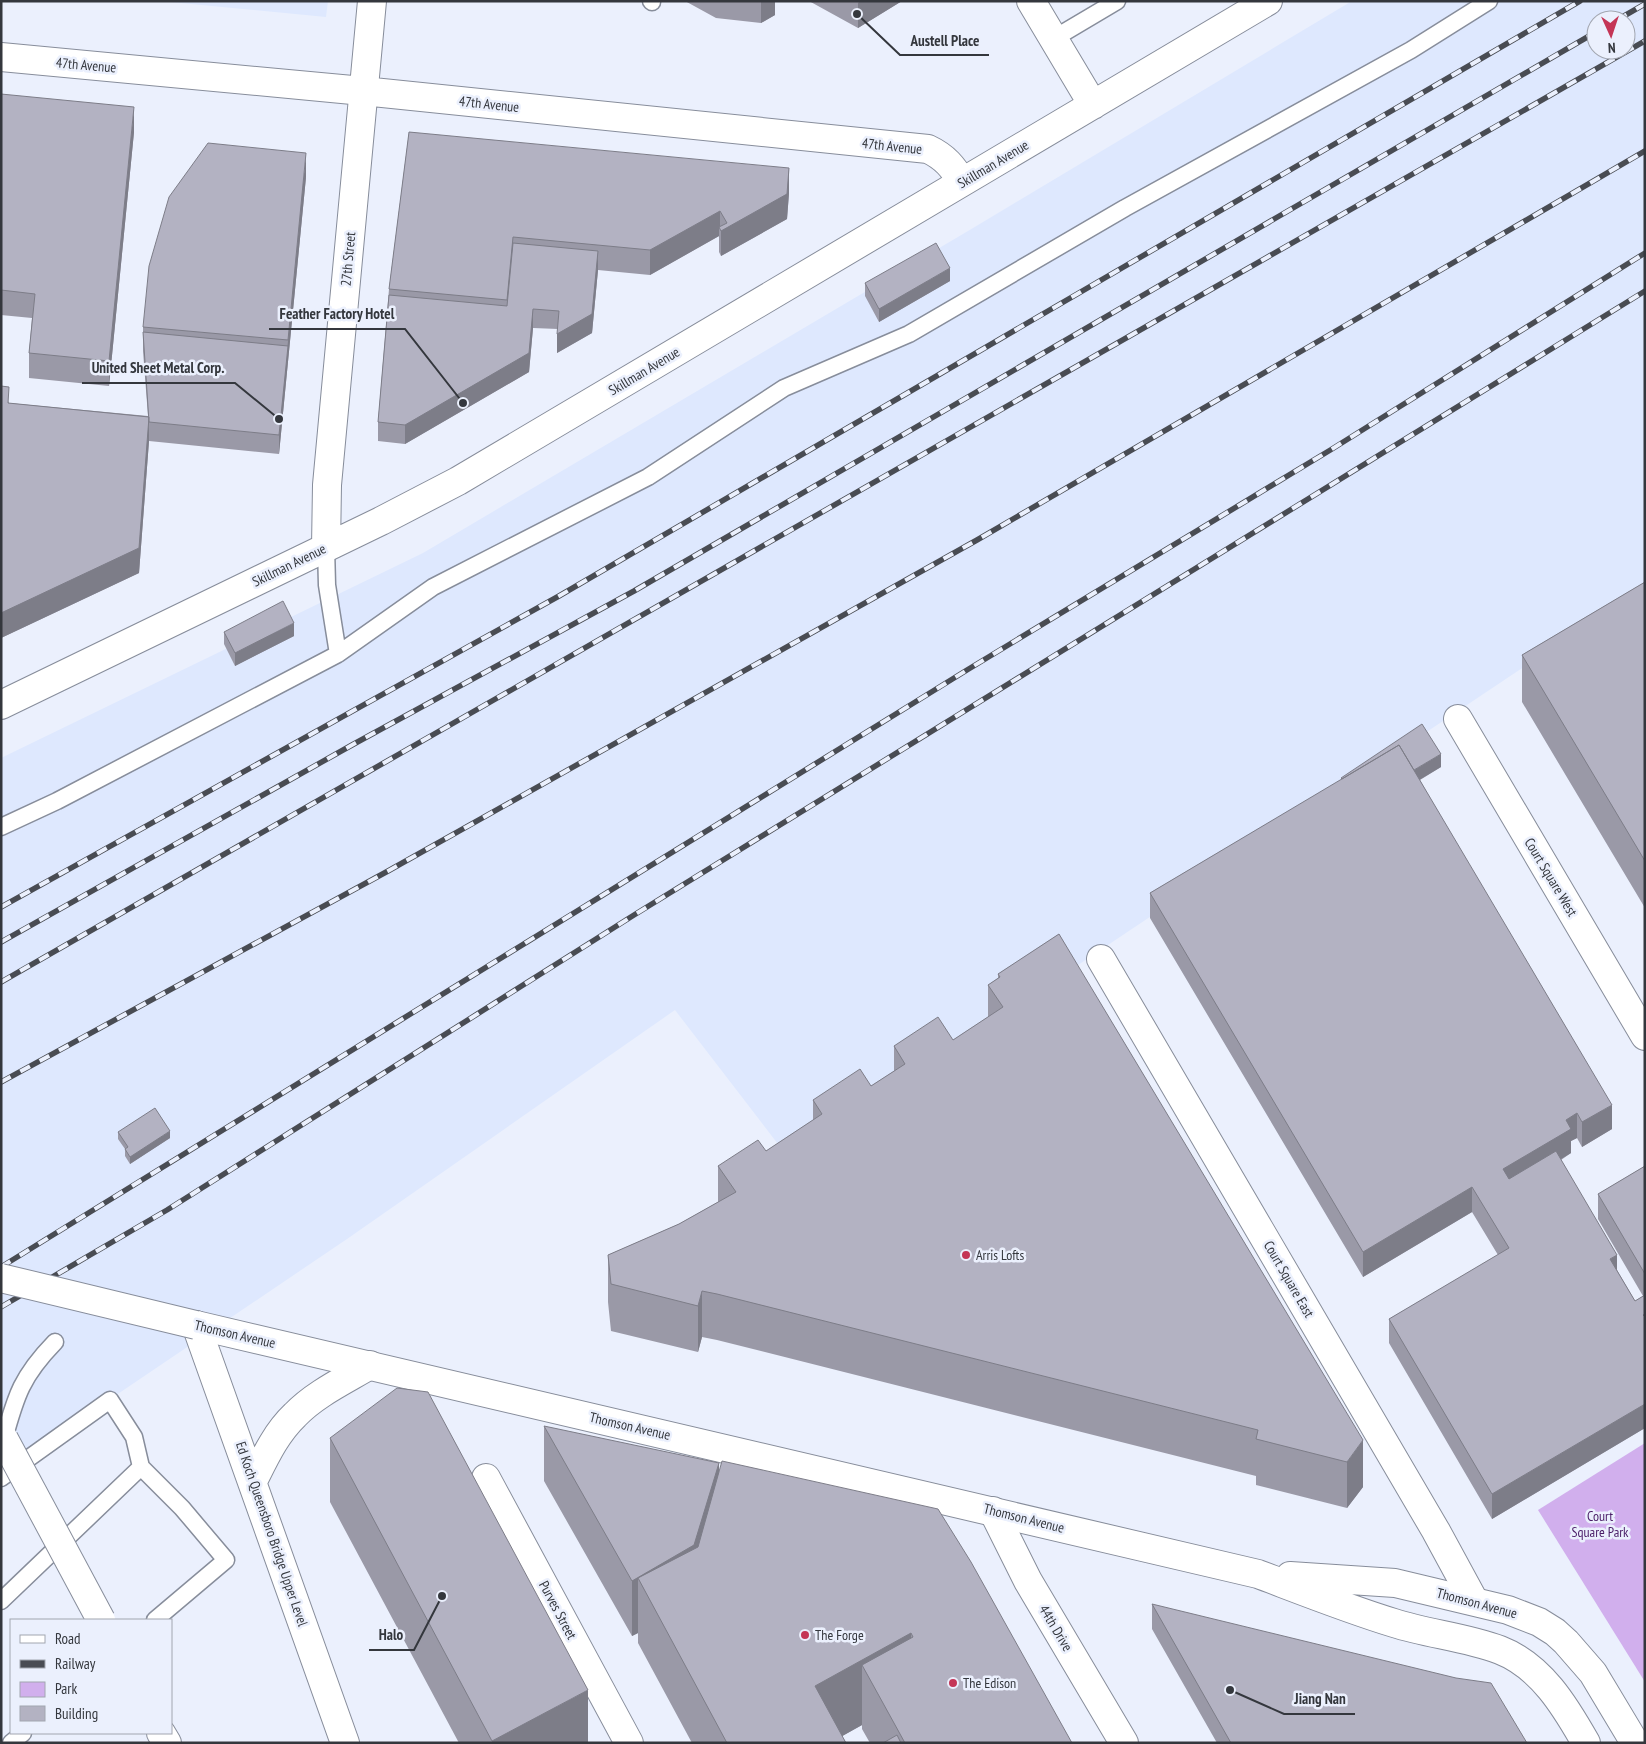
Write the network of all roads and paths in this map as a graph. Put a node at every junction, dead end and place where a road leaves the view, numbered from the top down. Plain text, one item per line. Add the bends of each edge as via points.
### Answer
1 (372, 1) edge
2 (1031, 1) edge
3 (1117, 1) edge
4 (1268, 1) edge
5 (1489, 1) edge
6 (1053, 39) junction
7 (1, 57) edge
8 (363, 91) junction
9 (1093, 105) junction
10 (962, 182) junction
11 (326, 547) junction
12 (338, 654) junction
13 (1, 705) edge
14 (1458, 719) dead end
15 (1, 827) edge
16 (1101, 959) dead end
17 (1645, 1036) edge
18 (1, 1278) edge
19 (196, 1325) junction
20 (55, 1342) dead end
21 (370, 1365) junction
22 (3, 1437) edge
23 (141, 1467) junction
24 (1, 1478) edge
25 (486, 1478) dead end
26 (253, 1480) junction
27 (993, 1511) junction
28 (1258, 1574) junction
29 (1, 1601) edge
30 (1474, 1601) junction
31 (100, 1619) edge
32 (156, 1619) edge
33 (22, 1734) edge
34 (11, 1743) edge
35 (345, 1743) edge
36 (629, 1743) edge
37 (1124, 1743) edge
38 (1586, 1743) edge
39 (1635, 1743) edge

1 - 8 main road, 27th Street
2 - 6 main road
3 - 6 lane
4 - 9 main road, Skillman Avenue
5 - 12 lane via 1411,50 1126,208 909,334 784,388 648,476 433,587
6 - 9 main road
7 - 8 main road, 47th Avenue
8 - 10 main road, 47th Avenue via 928,150 950,164
8 - 11 main road, 27th Street via 327,485
9 - 10 main road, Skillman Avenue
10 - 11 main road, Skillman Avenue via 458,481
11 - 12 lane via 327,585
11 - 13 main road, Skillman Avenue
12 - 15 lane
14 - 17 main road, Court Square West
16 - 30 main road, Court Square East via 1441,1539
18 - 19 main road, Thomson Avenue, bridge
19 - 21 main road, Thomson Avenue
19 - 26 main road, Ed Koch Queensboro Bridge Upper Level
20 - 22 lane via 20,1386
21 - 26 main road via 294,1415 270,1446
21 - 27 main road, Thomson Avenue
22 - 31 main road, bridge
23 - 24 lane via 134,1437 110,1400
23 - 29 lane
23 - 32 lane via 182,1508 226,1560
25 - 36 main road, Purves Street
26 - 35 main road, Ed Koch Queensboro Bridge Upper Level
27 - 28 main road, Thomson Avenue
27 - 37 main road, 44th Drive via 1028,1581
28 - 30 main road, Thomson Avenue via 1395,1583
28 - 38 main road, Thomson Avenue via 1394,1624 1488,1646 1508,1654 1546,1683 1572,1717
30 - 39 main road, Thomson Avenue via 1523,1615 1560,1637 1593,1673
33 - 34 lane

